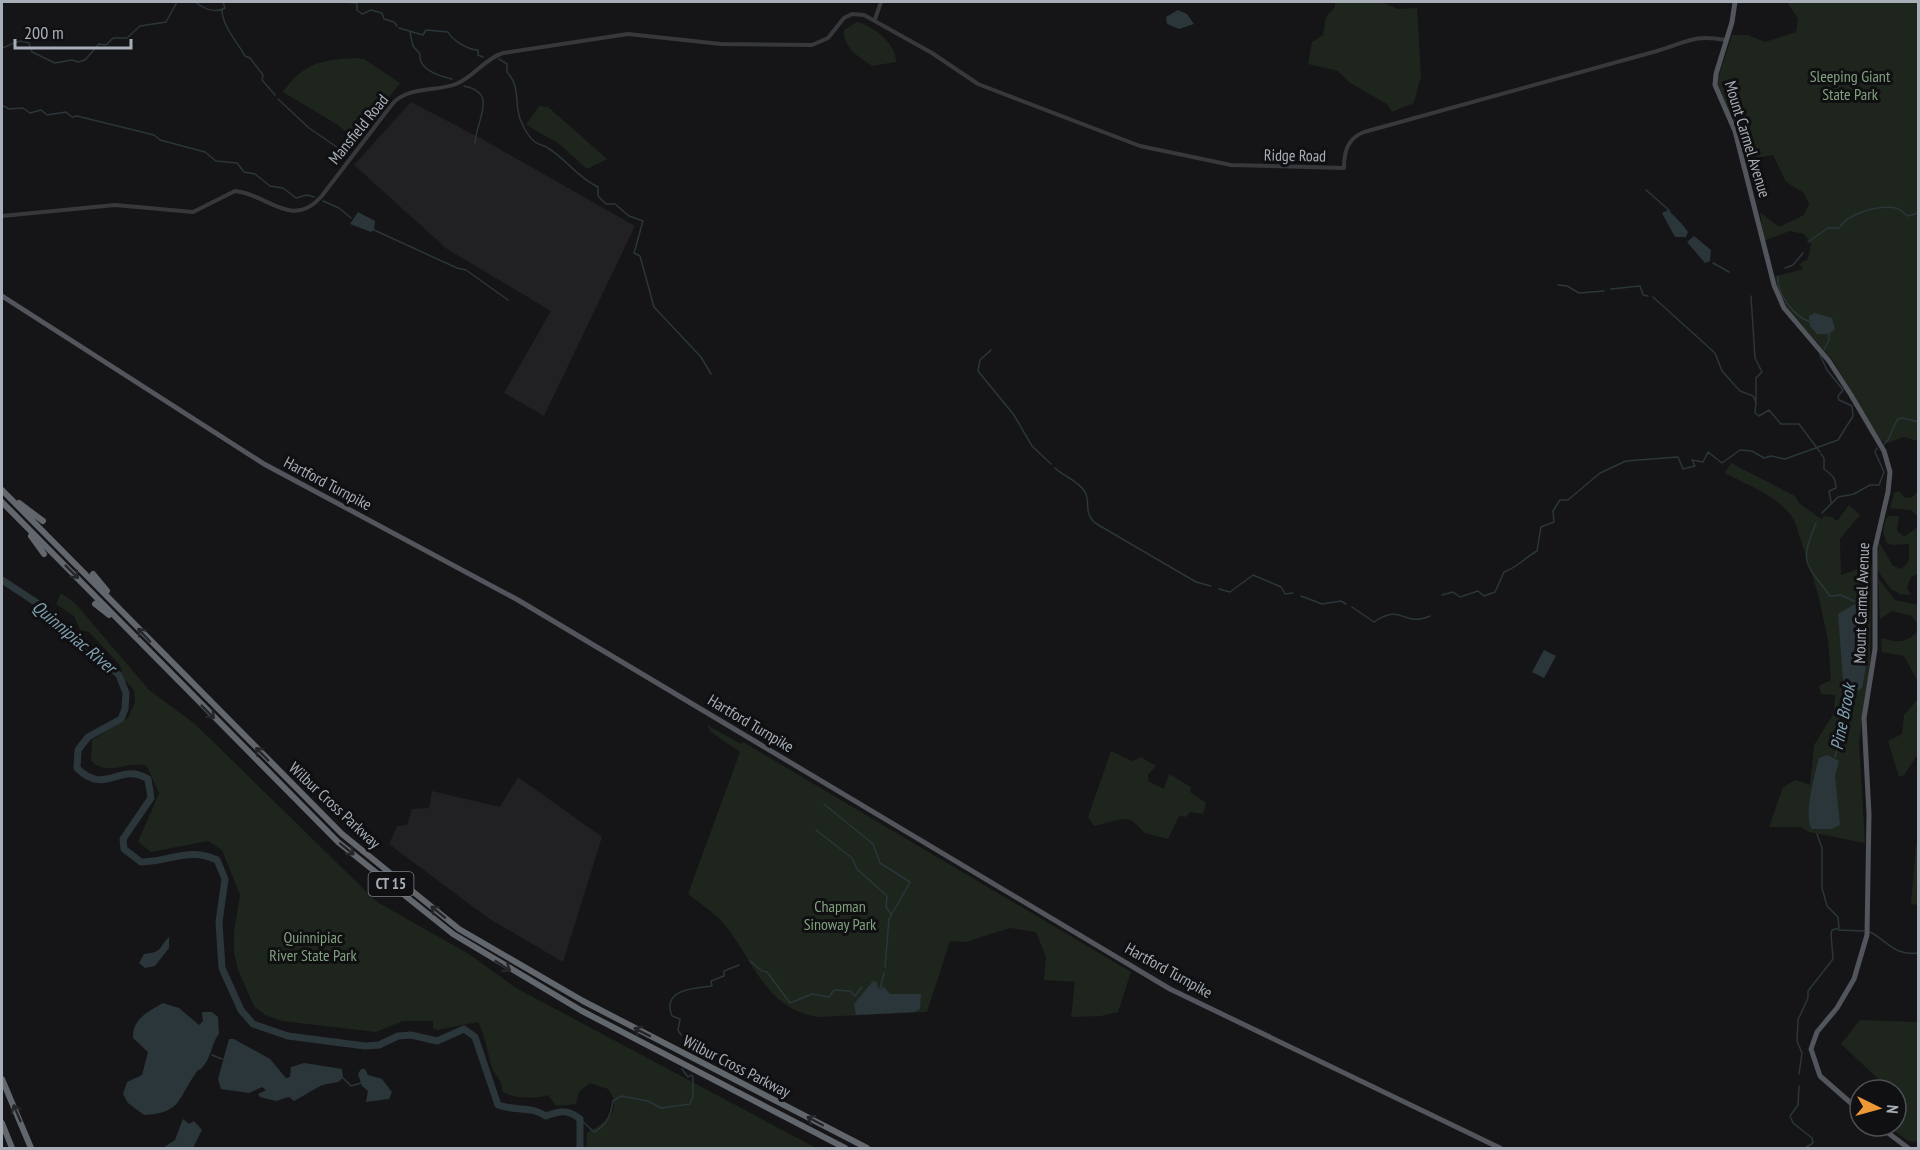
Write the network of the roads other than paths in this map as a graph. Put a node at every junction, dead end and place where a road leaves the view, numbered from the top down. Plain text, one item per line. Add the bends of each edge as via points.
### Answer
1 (881, 2) edge
2 (1735, 2) edge
3 (875, 19) junction
4 (1727, 40) junction
5 (2, 216) edge
6 (2, 296) edge
7 (2, 491) edge
8 (2, 501) edge
9 (16, 516) junction
10 (42, 521) dead end
11 (44, 554) dead end
12 (93, 574) dead end
13 (95, 604) dead end
14 (124, 613) junction
15 (128, 628) junction
16 (2, 1079) edge
17 (1848, 1100) edge
18 (2, 1123) edge
19 (1894, 1138) edge
20 (12, 1149) edge
21 (31, 1149) edge
22 (845, 1149) edge
23 (867, 1149) edge
24 (1500, 1149) edge
25 (1908, 1149) edge

1 - 3 street
2 - 4 main road, Mount Carmel Avenue
3 - 4 street, Ridge Road via 986,87 1146,147 1236,166 1344,168 1348,144 1364,132 1657,51 1691,38
3 - 5 street, Mansfield Road via 849,15 825,40 812,45 711,44 628,34 503,53 489,58 460,83 415,91 398,99 321,197 302,211 286,210 235,191 193,212 107,206
4 - 17 main road, Mount Carmel Avenue via 1715,84 1735,131 1776,293 1845,384 1884,451 1890,472 1875,548 1875,649 1864,718 1869,828 1866,941 1854,979 1817,1032 1811,1048 1820,1076
6 - 24 main road, Hartford Turnpike via 264,464 509,595 1170,988
7 - 10 highway
7 - 14 highway, Wilbur Cross Parkway / CT 15
8 - 9 highway, Wilbur Cross Parkway / CT 15
9 - 11 highway
9 -> 15 highway, Wilbur Cross Parkway / CT 15
12 - 14 highway
13 - 15 highway
23 -> 14 highway, Wilbur Cross Parkway / CT 15 via 582,1001 459,929 342,834
15 -> 22 highway, Wilbur Cross Parkway / CT 15 via 161,666 338,842 453,934 582,1011
21 -> 16 highway
18 - 20 highway
19 - 25 main road

